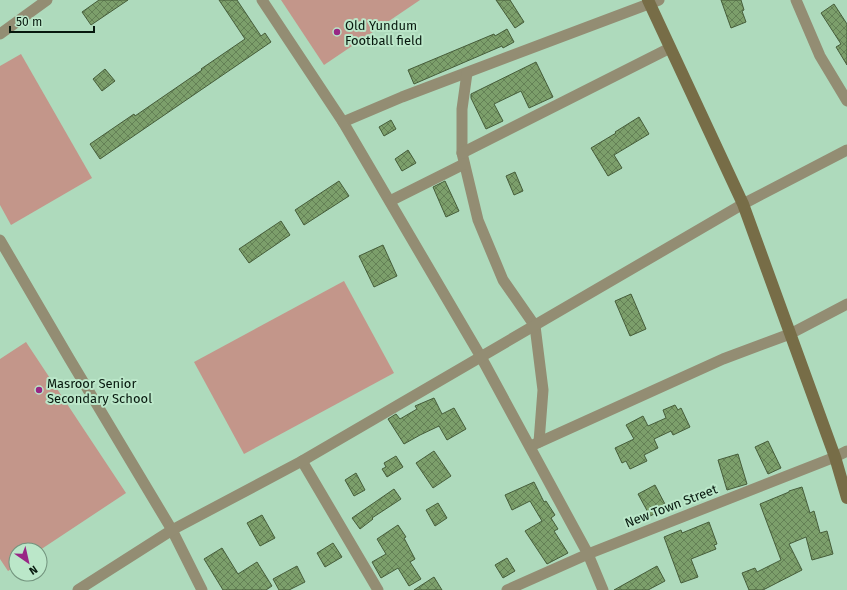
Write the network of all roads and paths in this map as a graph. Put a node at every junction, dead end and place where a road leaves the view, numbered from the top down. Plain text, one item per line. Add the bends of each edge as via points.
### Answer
1 (48, 0) edge
2 (262, 0) edge
3 (796, 0) edge
4 (652, 1) edge
5 (0, 34) edge
6 (670, 48) junction
7 (467, 73) junction
8 (847, 101) edge
9 (343, 122) junction
10 (847, 150) edge
11 (462, 153) junction
12 (464, 164) junction
13 (390, 201) junction
14 (743, 204) junction
15 (0, 240) edge
16 (847, 304) edge
17 (535, 326) junction
18 (790, 334) junction
19 (481, 357) junction
20 (534, 444) junction
21 (847, 451) edge
22 (835, 457) junction
23 (302, 461) junction
24 (847, 498) edge
25 (172, 530) junction
26 (588, 554) junction
27 (78, 590) edge
28 (202, 590) edge
29 (378, 590) edge
30 (507, 590) edge
31 (603, 590) edge

1 - 5 street
2 - 9 street
3 - 8 street via 820,56
4 - 6 street
4 - 7 street
6 - 11 street
6 - 14 street
7 - 9 street
7 - 11 street via 462,109
9 - 13 street
10 - 14 street
11 - 12 street
12 - 13 street
12 - 17 street via 478,220 503,280
13 - 19 street
14 - 17 street
14 - 18 street
15 - 25 street
16 - 18 street
17 - 19 street
17 - 20 street via 543,390
18 - 20 street via 723,359
18 - 22 street
19 - 20 street
19 - 23 street
20 - 26 street
21 - 22 street, New Town Street
22 - 24 street
22 - 26 street, New Town Street
23 - 25 street
23 - 29 street
25 - 27 street
25 - 28 street
26 - 30 street, New Town Street
26 - 31 street

